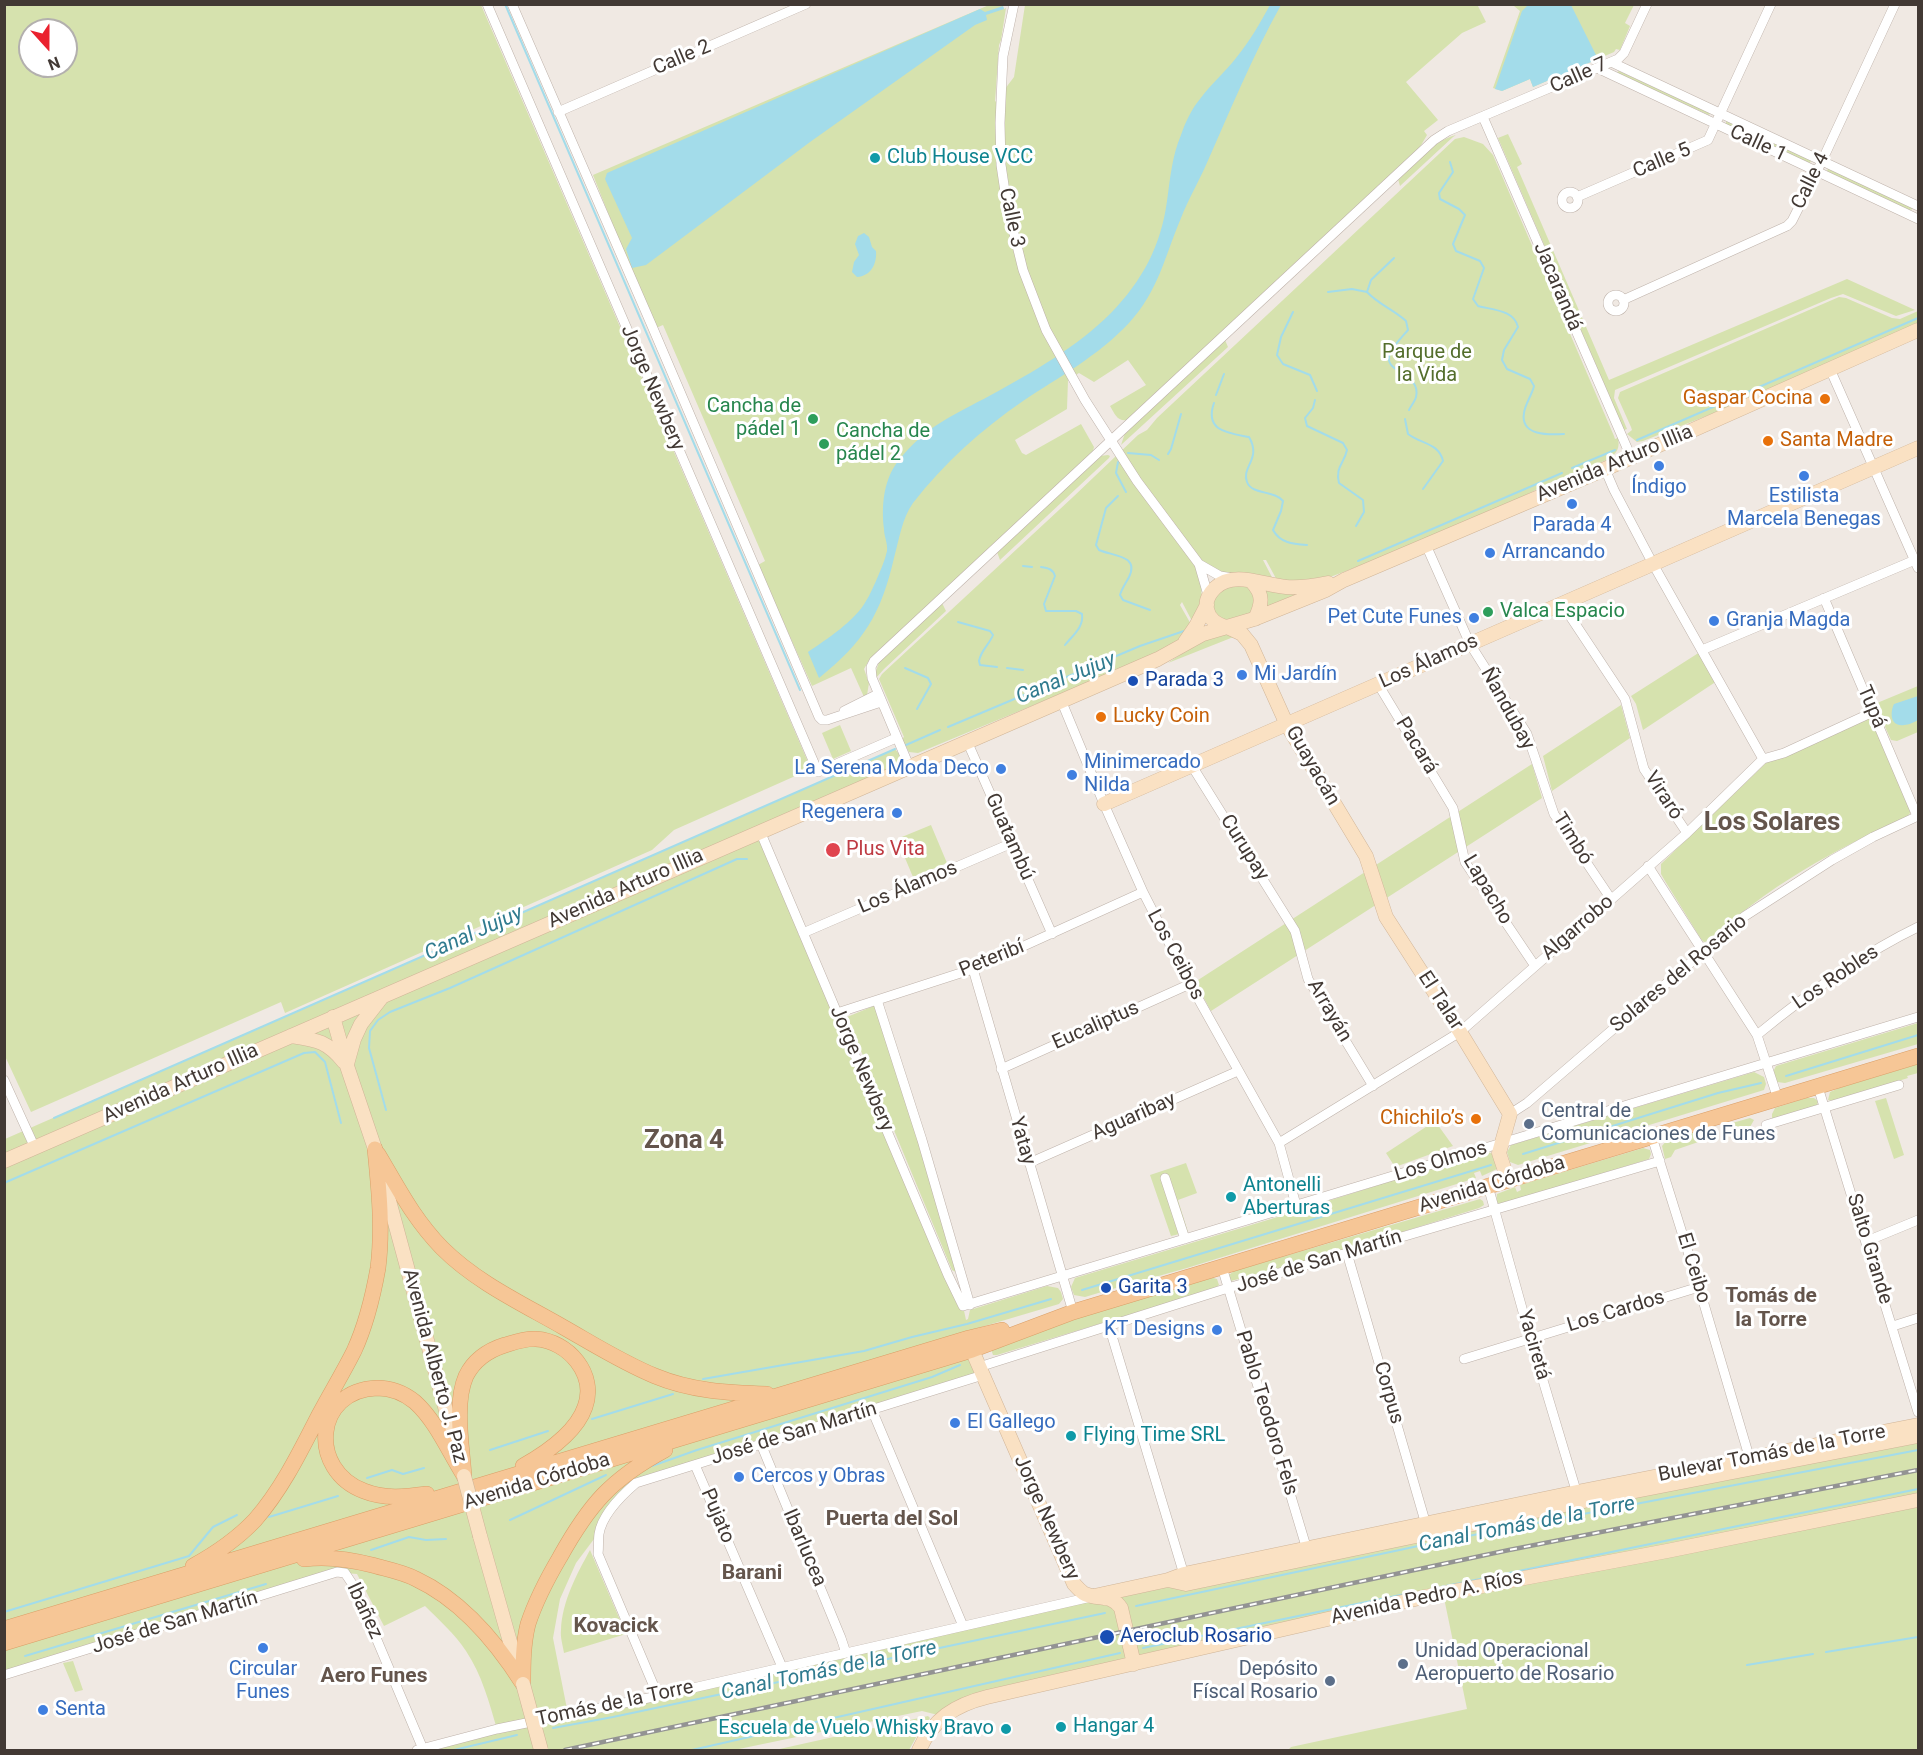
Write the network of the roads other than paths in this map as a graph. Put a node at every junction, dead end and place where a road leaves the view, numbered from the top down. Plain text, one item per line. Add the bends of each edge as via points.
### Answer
1 (487, 4) edge
2 (512, 4) edge
3 (806, 4) edge
4 (1014, 4) edge
5 (1647, 4) edge
6 (1771, 4) edge
7 (1895, 4) edge
8 (1611, 62) junction
9 (1597, 68) junction
10 (558, 112) junction
11 (1720, 114) junction
12 (1483, 117) junction
13 (1715, 124) junction
14 (1822, 161) junction
15 (1817, 172) junction
16 (1577, 197) dead end
17 (1918, 206) edge
18 (1918, 219) edge
19 (1623, 300) dead end
20 (1918, 330) edge
21 (1830, 369) junction
22 (1112, 442) junction
23 (1918, 448) edge
24 (1630, 457) junction
25 (1874, 468) junction
26 (1605, 469) junction
27 (1426, 545) junction
28 (1199, 564) junction
29 (1653, 564) junction
30 (1917, 564) edge
31 (1237, 578) junction
32 (1344, 580) junction
33 (1252, 582) junction
34 (1824, 598) junction
35 (1207, 600) junction
36 (1562, 604) junction
37 (1254, 619) junction
38 (1227, 627) junction
39 (1470, 644) junction
40 (1251, 645) junction
41 (1182, 646) junction
42 (1702, 650) junction
43 (1378, 684) junction
44 (880, 698) junction
45 (1061, 700) junction
46 (1873, 712) junction
47 (1287, 725) junction
48 (896, 738) junction
49 (967, 741) junction
50 (1763, 759) junction
51 (909, 766) junction
52 (1192, 766) junction
53 (1541, 776) joint
54 (1104, 804) junction
55 (1453, 808) joint
56 (1918, 816) edge
57 (760, 831) junction
58 (1687, 833) junction
59 (1012, 843) junction
60 (1648, 867) junction
61 (1375, 885) joint
62 (1143, 892) junction
63 (1611, 899) junction
64 (1918, 927) edge
65 (1295, 931) joint
66 (803, 933) junction
67 (1052, 934) junction
68 (1704, 951) junction
69 (1535, 966) junction
70 (973, 969) junction
71 (1190, 984) junction
72 (383, 996) junction
73 (877, 1000) junction
74 (837, 1013) junction
75 (333, 1017) junction
76 (1918, 1017) edge
77 (1460, 1032) junction
78 (1757, 1035) junction
79 (290, 1036) junction
80 (1918, 1056) edge
81 (1766, 1064) junction
82 (347, 1066) junction
83 (1001, 1069) junction
84 (1238, 1071) junction
85 (4, 1080) edge
86 (1899, 1085) dead end
87 (1373, 1086) junction
88 (1818, 1087) junction
89 (1778, 1099) junction
90 (1825, 1107) junction
91 (1510, 1114) junction
92 (1766, 1125) dead end
93 (1652, 1137) junction
94 (1279, 1143) junction
95 (1501, 1144) junction
96 (35, 1148) junction
97 (375, 1149) junction
98 (4, 1161) edge
99 (1659, 1161) junction
100 (1029, 1163) junction
101 (1165, 1178) dead end
102 (1508, 1180) junction
103 (1488, 1186) junction
104 (1296, 1205) junction
105 (1494, 1210) junction
106 (1918, 1220) edge
107 (1185, 1239) junction
108 (1867, 1241) junction
109 (1347, 1253) junction
110 (1222, 1267) junction
111 (1062, 1277) junction
112 (1699, 1287) junction
113 (1228, 1288) junction
114 (967, 1305) junction
115 (1069, 1313) junction
116 (1918, 1318) edge
117 (1109, 1326) junction
118 (1893, 1326) junction
119 (1530, 1337) junction
120 (972, 1350) junction
121 (1464, 1359) dead end
122 (981, 1371) junction
123 (782, 1394) junction
124 (872, 1410) junction
125 (1918, 1412) edge
126 (1918, 1425) edge
127 (693, 1435) junction
128 (1918, 1436) edge
129 (761, 1444) junction
130 (1751, 1463) junction
131 (695, 1464) junction
132 (464, 1476) junction
133 (500, 1479) junction
134 (458, 1492) junction
135 (1578, 1497) junction
136 (1918, 1500) edge
137 (1428, 1528) junction
138 (1308, 1554) junction
139 (262, 1565) junction
140 (345, 1573) joint
141 (1185, 1579) junction
142 (168, 1580) junction
143 (1094, 1596) junction
144 (963, 1626) junction
145 (4, 1629) edge
146 (4, 1643) edge
147 (846, 1653) junction
148 (1134, 1664) junction
149 (782, 1667) junction
150 (4, 1675) edge
151 (523, 1684) junction
152 (658, 1696) junction
153 (420, 1750) edge
154 (541, 1750) edge
155 (919, 1750) edge

1 - 48 street, Jorge Newbery via 818,772
2 - 10 street
3 - 10 street, Calle 2
4 - 22 street, Calle 3 via 1002,67 1001,165 1006,205 1034,303 1070,375
5 - 8 street, Calle 7 via 1624,53
6 - 11 street, Calle 5
7 - 14 street, Calle 4
8 - 9 street, Calle 7
8 - 11 street, Calle 1
9 - 12 street, Calle 7
9 - 13 street, Calle 1
10 - 44 street via 819,717 827,720 850,714
11 - 13 street, Calle 5
11 - 14 street, Calle 1
12 - 22 street, Calle 7 via 1434,140
12 - 24 street, Jacarandá
13 - 15 street, Calle 1
13 - 16 street, Calle 5 via 1703,143
14 - 15 street, Calle 4
14 - 17 street, Calle 1
15 - 18 street, Calle 1
15 - 19 street, Calle 4 via 1787,226
20 - 21 main road, Avenida Arturo Illia
21 - 24 main road, Avenida Arturo Illia
21 - 25 street
22 - 28 street
22 - 44 street, Calle 7 via 874,661 872,678
23 - 25 main road, Los Álamos
24 - 26 main road, Avenida Arturo Illia
25 - 29 main road, Los Álamos
25 - 30 street
26 - 27 main road, Avenida Arturo Illia
26 - 29 street
27 - 32 main road, Avenida Arturo Illia
27 - 39 street, Ñandubay
28 - 31 street via 1220,576
28 - 35 street
29 - 36 main road, Los Álamos
29 - 42 street
30 - 34 street
31 - 33 main road
31 - 35 main road via 1217,585
32 - 33 main road, Avenida Arturo Illia via 1299,588
32 - 37 main road, Avenida Arturo Illia
33 - 37 main road via 1262,598
34 - 42 street
34 - 46 street, Tupá
35 - 38 main road via 1210,617
35 - 41 main road, Avenida Arturo Illia
36 - 39 main road, Los Álamos
36 - 58 street, Viraró via 1625,699 1644,769
37 - 38 main road
37 - 40 main road
38 - 40 main road, Guayacán via 1242,634
38 - 41 main road, Avenida Arturo Illia
39 - 43 main road, Los Álamos
39 - 53 street, Ñandubay via 1527,734
40 - 47 main road, Guayacán
41 - 45 main road, Avenida Arturo Illia
42 - 50 street
43 - 47 main road, Los Álamos
43 - 55 street, Pacará
44 - 48 street
45 - 49 main road, Avenida Arturo Illia
45 - 54 street, Los Ceibos
46 - 50 street, Algarrobo
46 - 56 street, Tupá
47 - 52 main road, Los Álamos
47 - 61 main road, Guayacán via 1366,856
48 - 51 street
49 - 51 main road, Avenida Arturo Illia
49 - 59 street, Guatambú
50 - 58 street, Algarrobo
51 - 57 main road, Avenida Arturo Illia
52 - 54 main road, Los Álamos
52 - 65 street, Curupay
53 - 63 street, Timbó via 1554,814
54 - 62 street, Los Ceibos
55 - 69 street, Lapacho via 1466,862
56 - 68 street, Solares del Rosario via 1804,877 1745,916
57 - 66 street, Jorge Newbery
57 - 72 main road, Avenida Arturo Illia
58 - 60 street, Algarrobo
59 - 66 street, Los Álamos
59 - 67 street, Guatambú
60 - 63 street, Algarrobo
60 - 68 street
61 - 77 main road, El Talar via 1386,917
62 - 67 street, Peteribí
62 - 71 street, Los Ceibos
63 - 69 street, Algarrobo
64 - 78 street, Los Robles via 1819,986
65 - 87 street, Arrayán via 1308,979
66 - 74 street, Jorge Newbery
67 - 70 street, Peteribí
68 - 78 street
68 - 91 street, Solares del Rosario
69 - 77 street, Algarrobo
70 - 73 street, Peteribí
70 - 83 street, Yatay
71 - 83 street, Eucaliptus
71 - 84 street, Los Ceibos
72 - 75 main road, Avenida Arturo Illia
72 - 82 main road via 361,1024
73 - 74 street, Peteribí
73 - 114 street, Jorge Newbery via 922,1140
74 - 114 street, Jorge Newbery via 948,1275
75 - 79 main road, Avenida Arturo Illia
75 - 82 main road, Avenida Alberto J. Paz
76 - 81 street, Los Olmos
77 - 87 street, Algarrobo
77 - 91 main road, El Talar
78 - 81 street
79 - 82 main road via 327,1045
79 - 96 main road, Avenida Arturo Illia
80 - 88 main road, Avenida Córdoba
81 - 89 street
81 - 95 street, Los Olmos
82 - 97 main road, Avenida Alberto J. Paz
83 - 100 street, Yatay
84 - 94 street, Los Ceibos
84 - 100 street, Aguaribay
85 - 96 street
86 - 90 street
87 - 94 street, Algarrobo
88 - 89 main road, Avenida Córdoba
88 - 90 street, Salto Grande
89 - 93 main road, Avenida Córdoba
90 - 92 street
90 - 108 street, Salto Grande
91 - 95 main road
93 - 99 street, El Ceibo
93 - 102 main road, Avenida Córdoba
94 - 104 street, Los Ceibos
95 - 102 main road via 1499,1153
95 - 104 street, Los Olmos
96 - 98 main road, Avenida Arturo Illia
97 - 123 main road via 426,1231 464,1267 505,1295 655,1377 720,1393
97 - 132 main road, Avenida Alberto J. Paz
97 - 142 main road via 381,1198 378,1267 369,1310 354,1350 273,1498 232,1541
99 - 105 street, José de San Martín
99 - 112 street, El Ceibo
100 - 111 street, Yatay
101 - 107 street
102 - 103 main road, Avenida Córdoba
103 - 105 street, Yaciretá
103 - 110 main road, Avenida Córdoba
104 - 107 street, Los Olmos
105 - 109 street, José de San Martín
105 - 119 street, Yaciretá
106 - 108 street
107 - 111 street, Los Olmos
108 - 118 street, Salto Grande
109 - 113 street, José de San Martín
109 - 137 street, Corpus
110 - 113 street, Pablo Teodoro Fels
110 - 115 main road, Avenida Córdoba
111 - 114 street, Los Olmos
111 - 115 street, Yatay
112 - 119 street, Los Cardos
112 - 130 street, El Ceibo
113 - 117 street, José de San Martín
113 - 138 street, Pablo Teodoro Fels
115 - 120 main road, Avenida Córdoba
115 - 123 main road, Avenida Córdoba via 969,1338
116 - 118 street
117 - 122 street, José de San Martín
117 - 141 street
118 - 125 street, Salto Grande
119 - 121 street, Los Cardos
119 - 135 street, Yaciretá
120 - 122 main road, Jorge Newbery
120 - 127 main road, Avenida Córdoba
122 - 124 street, José de San Martín
122 - 143 main road, Jorge Newbery via 1074,1584
123 - 133 main road, Avenida Córdoba
124 - 129 street, José de San Martín
124 - 144 street
126 - 130 main road, Bulevar Tomás de la Torre
127 - 139 main road, Avenida Córdoba
127 - 151 main road via 642,1462 615,1482 574,1531 540,1590 528,1626
128 - 130 main road, Bulevar Tomás de la Torre
129 - 131 street, José de San Martín
129 - 147 street, Ibarlucea
130 - 135 main road, Bulevar Tomás de la Torre
131 - 149 street, Pujato
131 - 152 street, José de San Martín via 636,1483 613,1506 599,1531 598,1554
132 - 133 main road via 460,1413 466,1377 474,1363 500,1347 534,1338 549,1340 561,1345 580,1364 588,1390 585,1407 562,1438
132 - 134 main road via 427,1415 415,1402 394,1390 370,1388 348,1395 328,1421 327,1453 348,1482 362,1491 386,1497
132 - 151 main road, Avenida Alberto J. Paz, bridge
133 - 134 main road, Avenida Córdoba
134 - 142 main road, Avenida Córdoba
135 - 137 main road, Bulevar Tomás de la Torre
136 - 148 main road, Avenida Pedro A. Ríos via 1424,1597
137 - 138 main road, Bulevar Tomás de la Torre
138 - 141 main road, Bulevar Tomás de la Torre
139 - 146 main road, Avenida Córdoba
139 - 151 main road via 320,1557 354,1561 416,1579 468,1616 495,1644
140 - 150 street, José de San Martín via 327,1574
140 - 153 street, Ibañez via 355,1588
141 - 143 main road, Bulevar Tomás de la Torre
142 - 145 main road, Avenida Córdoba
143 - 144 street, Tomás de la Torre
143 - 148 main road, Jorge Newbery via 1109,1598 1121,1608
144 - 147 street, Tomás de la Torre
147 - 149 street, Tomás de la Torre
148 - 155 main road, Avenida Pedro A. Ríos via 969,1701 942,1716
149 - 152 street, Tomás de la Torre
151 - 154 main road, Avenida Alberto J. Paz, bridge
152 - 153 street, Tomás de la Torre via 498,1729

